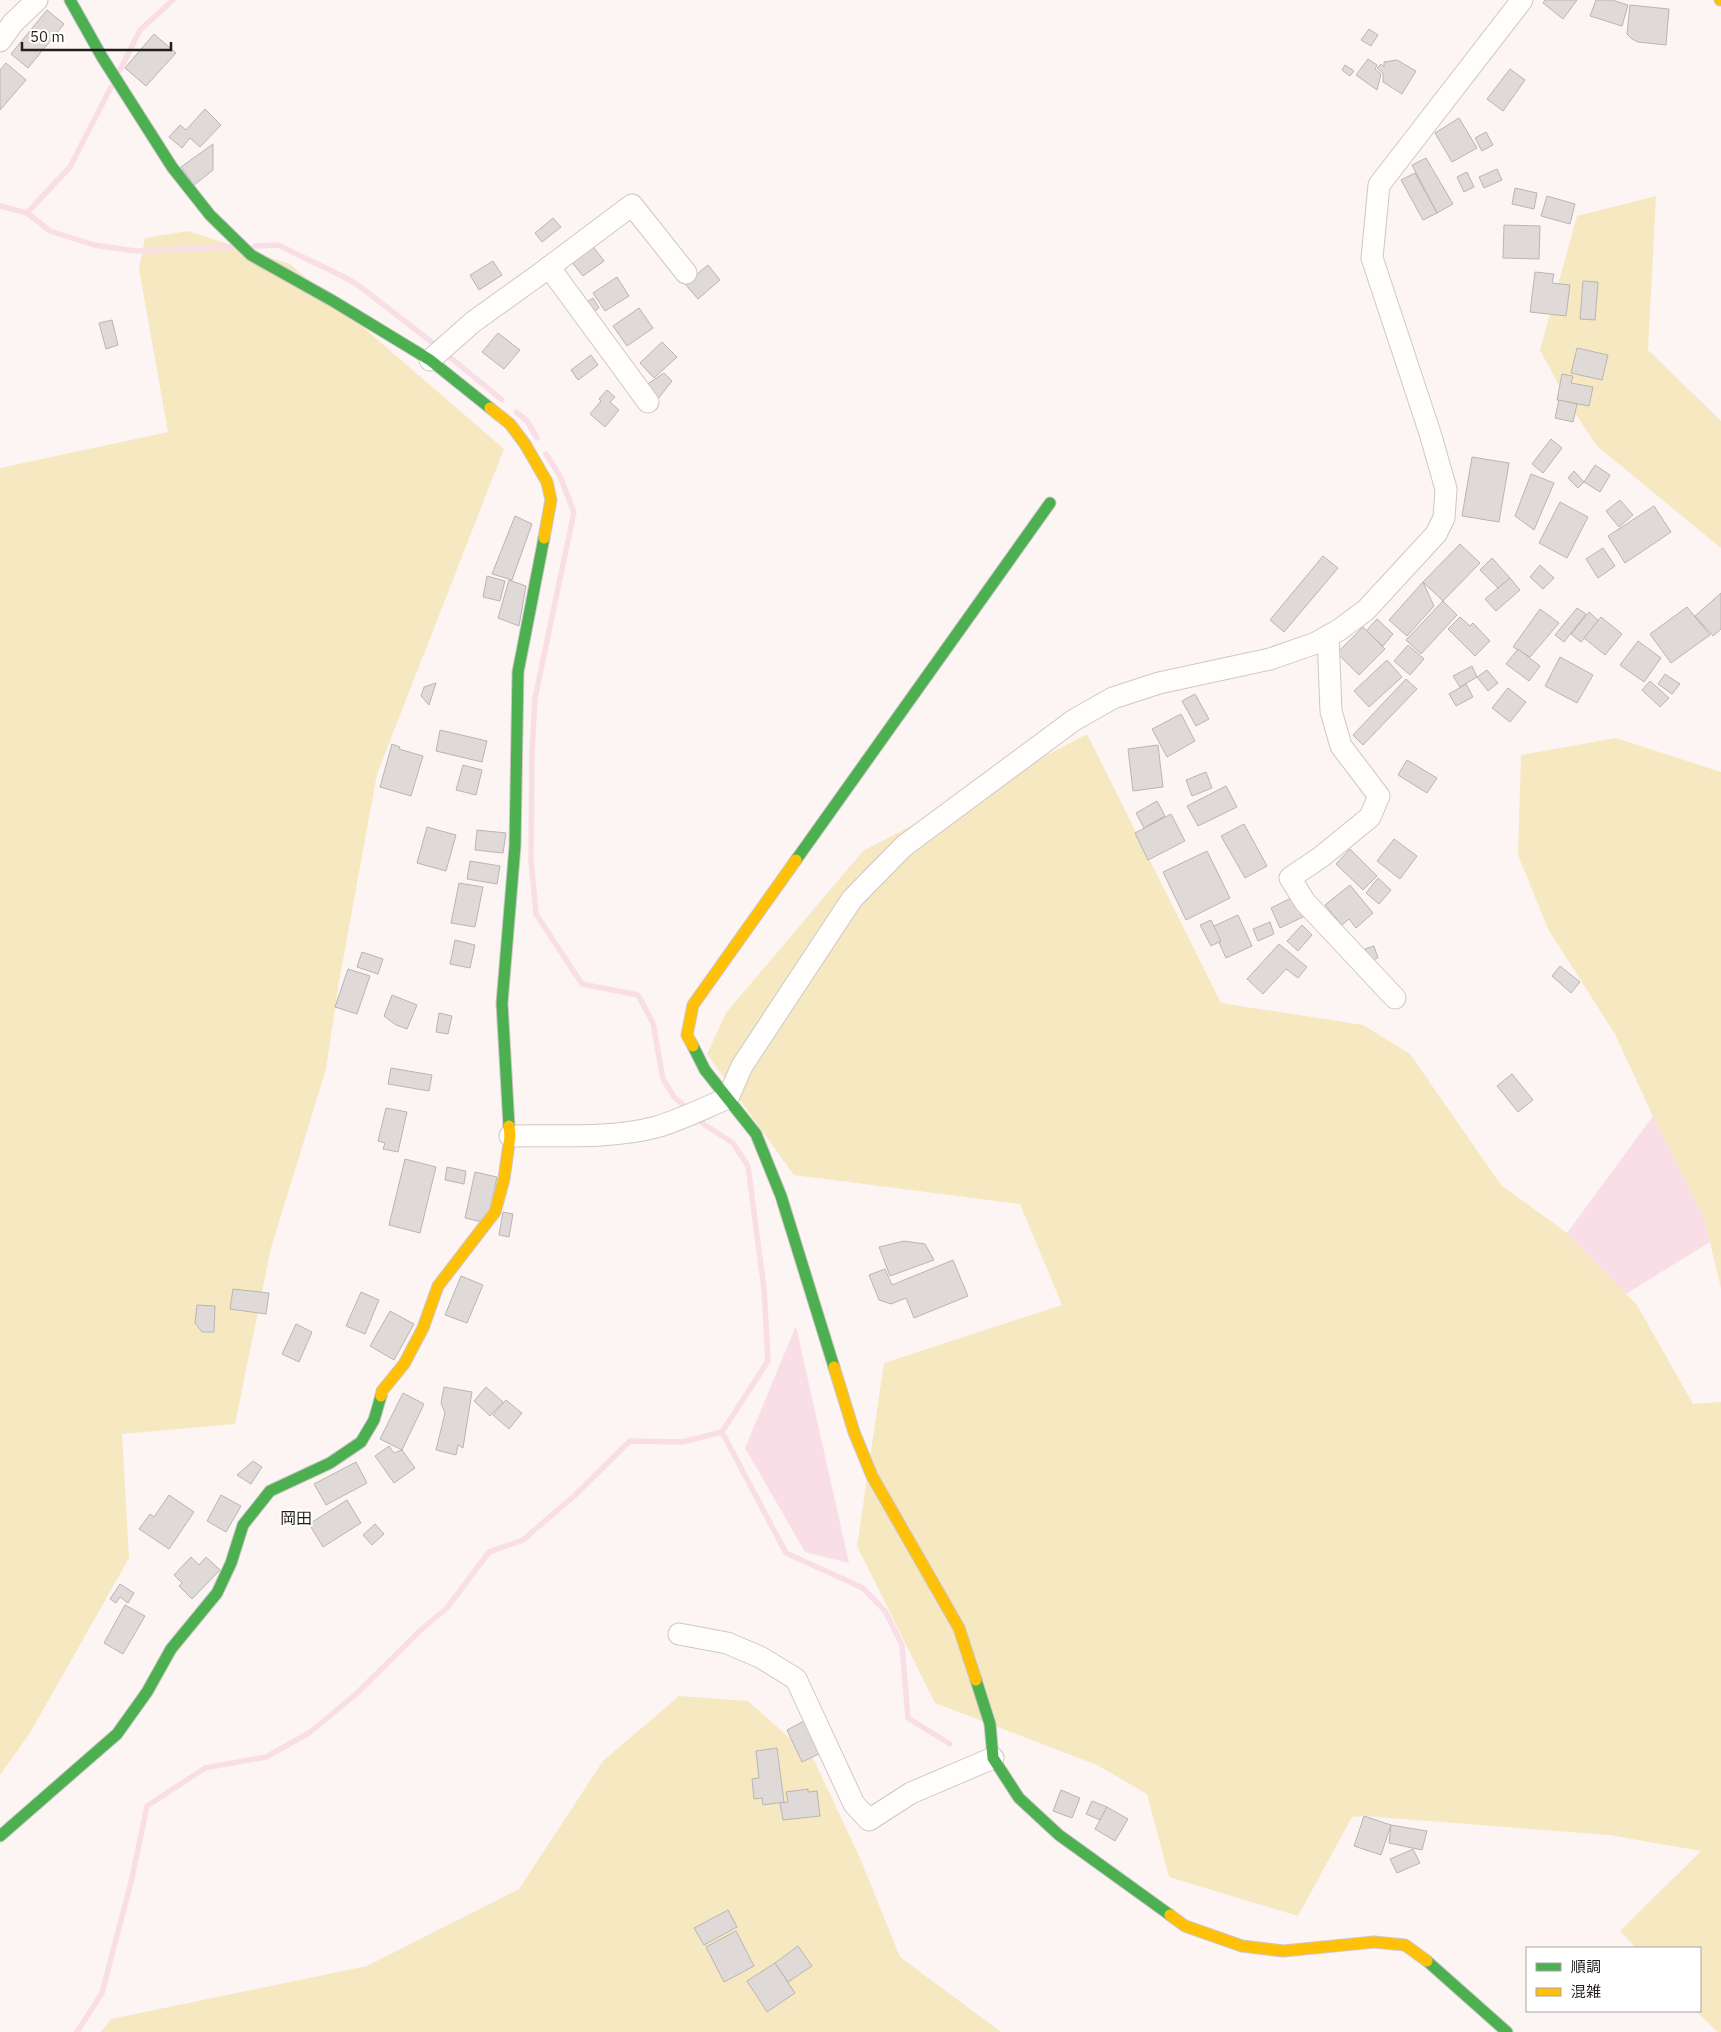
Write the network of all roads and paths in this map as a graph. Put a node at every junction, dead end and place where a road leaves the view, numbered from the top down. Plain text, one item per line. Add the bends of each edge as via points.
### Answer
1 (37, 0) edge
2 (70, 0) edge
3 (1522, 0) edge
4 (0, 41) edge
5 (549, 267) junction
6 (686, 273) dead end
7 (433, 357) junction
8 (648, 402) dead end
9 (1050, 503) dead end
10 (1328, 636) junction
11 (1395, 998) dead end
12 (728, 1098) junction
13 (510, 1136) junction
14 (679, 1634) dead end
15 (993, 1758) junction
16 (0, 1836) edge
17 (1507, 2032) edge

1 - 4 street
2 - 7 street via 172,167 210,215 251,255
3 - 10 street via 1379,185 1372,258 1430,433 1446,489 1446,504 1444,518 1436,534 1366,610
5 - 6 street via 632,205
5 - 7 street via 473,322
5 - 8 street
7 - 13 street via 510,424 548,482 551,500 517,677 515,846 502,1003
9 - 12 street via 692,1005 687,1035 705,1070
10 - 11 street via 1332,711 1341,746 1379,796 1370,817 1290,878 1305,902
10 - 12 street via 1270,659 1159,683 1113,698 1074,720 904,846 852,900 742,1066
12 - 13 street via 655,1127 626,1132
12 - 15 street via 756,1134 781,1196 854,1432 872,1476 959,1628 990,1724
13 - 16 street via 504,1180 495,1212 438,1286 423,1328 404,1364 382,1391 374,1420 361,1442 330,1463 270,1491 243,1525 232,1563 217,1593 172,1649 117,1734
14 - 15 street via 727,1643 760,1657 796,1679 854,1804 869,1820 911,1793
15 - 17 street via 1019,1798 1059,1835 1185,1926 1242,1946 1283,1951 1374,1942 1404,1945 1425,1959

